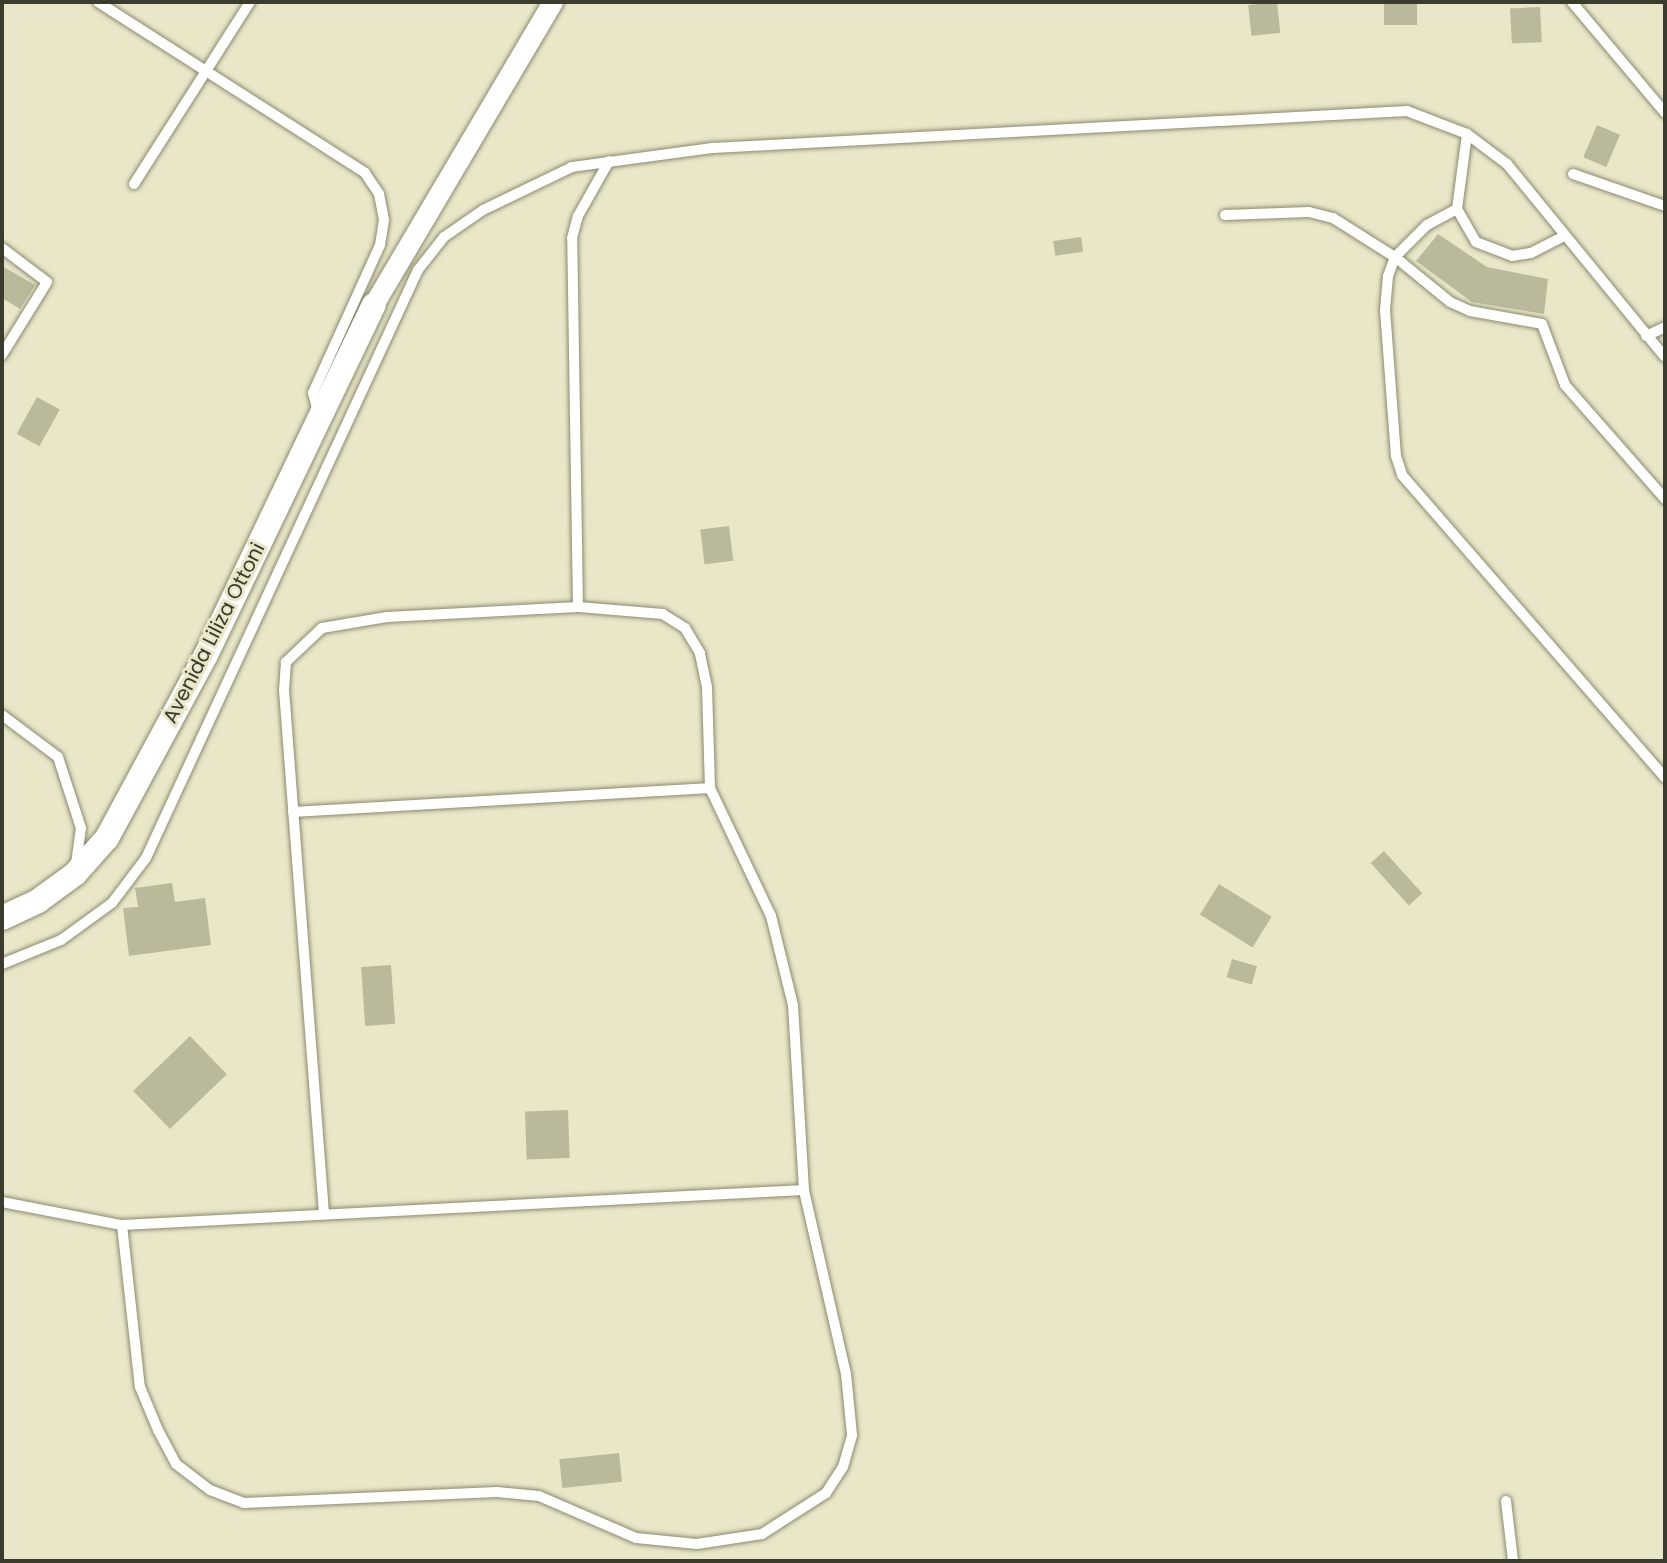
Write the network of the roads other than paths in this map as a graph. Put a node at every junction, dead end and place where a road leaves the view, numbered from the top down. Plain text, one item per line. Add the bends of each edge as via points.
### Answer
1 (98, 2) edge
2 (250, 2) edge
3 (553, 2) edge
4 (1572, 2) edge
5 (207, 70) junction
6 (1665, 113) edge
7 (1467, 134) junction
8 (609, 161) junction
9 (1573, 174) dead end
10 (134, 184) dead end
11 (1665, 206) edge
12 (1457, 209) junction
13 (1225, 215) dead end
14 (1563, 237) junction
15 (2, 248) edge
16 (1395, 257) junction
17 (374, 305) joint
18 (1665, 327) edge
19 (1646, 336) junction
20 (2, 355) edge
21 (1665, 357) edge
22 (320, 417) junction
23 (1665, 499) edge
24 (578, 607) junction
25 (2, 715) edge
26 (1665, 778) edge
27 (710, 788) junction
28 (293, 812) junction
29 (75, 874) junction
30 (2, 918) edge
31 (2, 964) edge
32 (804, 1190) junction
33 (2, 1202) edge
34 (324, 1214) junction
35 (122, 1225) junction
36 (1506, 1501) dead end
37 (1513, 1561) edge

1 - 5 lane
2 - 5 lane
3 - 17 street
4 - 6 lane
5 - 10 lane
5 - 22 lane via 365,173 379,194 384,220 380,245 313,393
7 - 8 lane via 1407,111 713,148
7 - 12 lane
7 - 14 lane via 1507,164
8 - 24 lane via 578,216 572,238
8 - 31 lane via 572,167 483,210 444,237 418,270 146,858 112,903 74,931
9 - 11 lane
12 - 14 lane via 1476,242 1493,252 1531,253
12 - 16 lane via 1427,225
13 - 16 lane via 1309,212 1357,230
14 - 19 lane
15 - 20 lane via 47,282
16 - 23 lane via 1450,302 1545,326 1565,385
16 - 26 lane via 1385,310 1396,456 1402,475
17 - 22 street, Avenida Liliza Ottoni
18 - 19 lane
19 - 21 lane
22 - 29 street, Avenida Liliza Ottoni via 199,669 107,838
24 - 27 lane via 663,614 685,628 700,653 707,687
24 - 28 lane via 387,617 322,628 286,662
25 - 29 lane via 58,757 81,828
27 - 28 lane
27 - 32 lane via 771,916 793,1005
28 - 34 lane
29 - 30 street, Avenida Liliza Ottoni via 38,901
32 - 34 lane
32 - 35 lane via 846,1374 852,1435 843,1467 826,1493 796,1517 762,1534 697,1544 636,1538 539,1496 497,1492 244,1503 210,1490 176,1464 140,1387
33 - 35 lane
34 - 35 lane
36 - 37 lane

